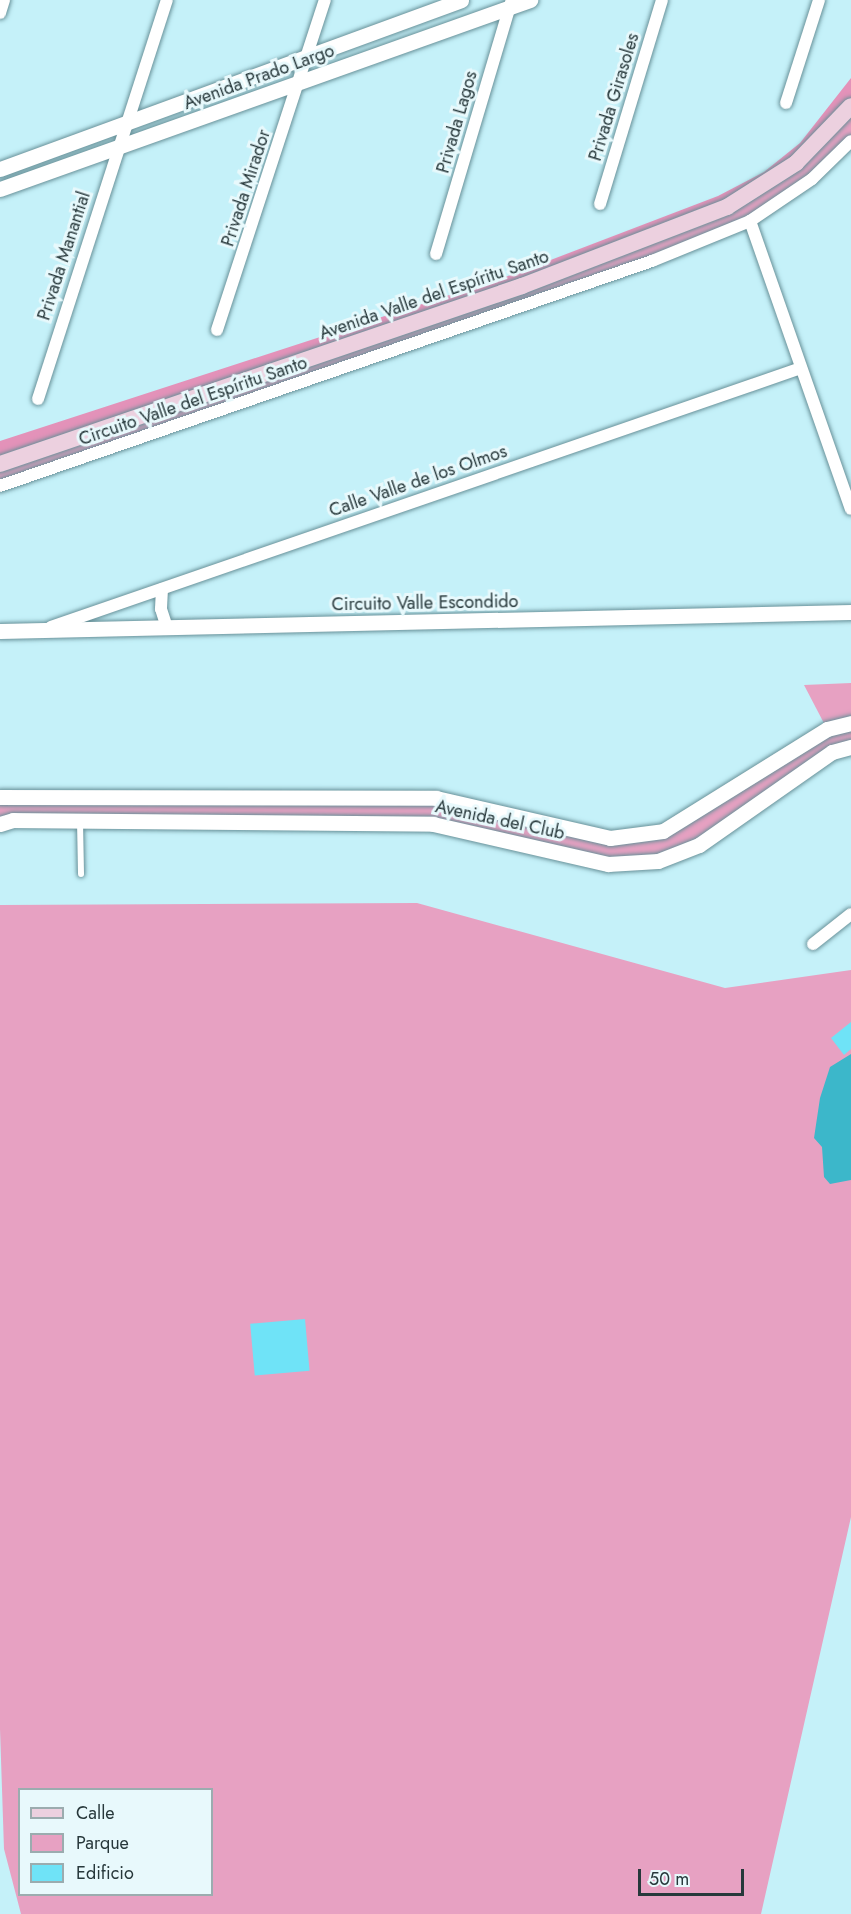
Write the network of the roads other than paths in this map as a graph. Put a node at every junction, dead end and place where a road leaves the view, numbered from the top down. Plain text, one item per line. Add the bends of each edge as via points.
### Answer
1 (4, 0) edge
2 (167, 0) edge
3 (326, 0) edge
4 (461, 0) edge
5 (530, 0) edge
6 (662, 0) edge
7 (819, 0) edge
8 (510, 4) edge
9 (0, 13) edge
10 (308, 57) junction
11 (299, 84) junction
12 (786, 104) dead end
13 (851, 106) edge
14 (127, 124) junction
15 (851, 141) edge
16 (117, 149) junction
17 (0, 169) edge
18 (0, 189) edge
19 (600, 204) dead end
20 (750, 221) junction
21 (436, 254) dead end
22 (218, 330) dead end
23 (801, 368) junction
24 (38, 399) dead end
25 (0, 464) edge
26 (0, 486) edge
27 (851, 509) edge
28 (162, 589) junction
29 (851, 612) edge
30 (167, 628) junction
31 (47, 629) junction
32 (0, 631) edge
33 (851, 723) edge
34 (851, 747) edge
35 (6, 797) edge
36 (80, 821) junction
37 (7, 822) edge
38 (81, 874) dead end
39 (851, 914) edge
40 (813, 944) dead end

1 - 9 street
2 - 14 street, Privada Manantial
3 - 10 street, Privada Mirador
4 - 10 street, Avenida Prado Largo
5 - 8 street, Avenida Prado Largo
6 - 19 street, Privada Girasoles
7 - 12 street
8 - 11 street, Avenida Prado Largo
8 - 21 street, Privada Lagos
10 - 11 street, Privada Mirador
10 - 14 street, Avenida Prado Largo
11 - 16 street, Avenida Prado Largo
11 - 22 street, Privada Mirador
13 - 25 main road, Avenida Valle del Espíritu Santo via 796,163 727,207 522,286
14 - 16 street, Privada Manantial
14 - 17 street, Avenida Prado Largo
15 - 20 street, Circuito Valle del Espíritu Santo via 812,179
16 - 18 street, Avenida Prado Largo
16 - 24 street, Privada Manantial
20 - 23 street
20 - 26 street, Circuito Valle del Espíritu Santo via 652,261
23 - 27 street
23 - 28 street, Calle Valle de los Olmos
28 - 30 street via 161,609
28 - 31 street, Calle Valle de los Olmos
29 - 30 street, Circuito Valle Escondido
30 - 31 street, Circuito Valle Escondido
31 - 32 street, Circuito Valle Escondido
33 - 35 street, Avenida del Club via 827,729 663,831 610,838 436,798
34 - 36 street, Avenida del Club via 832,752 699,844 658,861 608,864 433,824
35 - 37 street
36 - 37 street, Avenida del Club
36 - 38 lane
39 - 40 street

